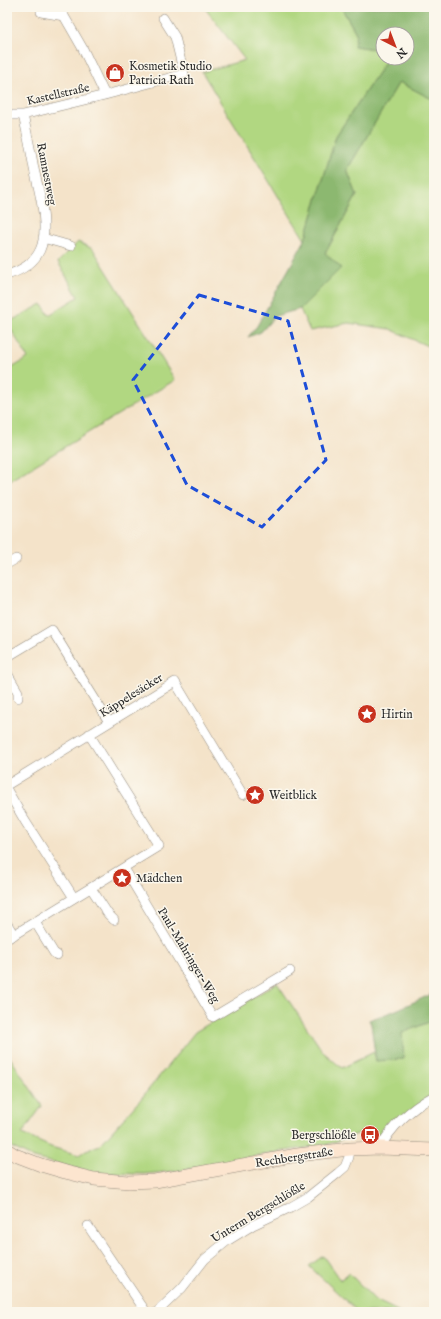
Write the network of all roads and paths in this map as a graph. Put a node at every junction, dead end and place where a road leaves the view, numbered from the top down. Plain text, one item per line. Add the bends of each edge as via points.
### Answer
1 (41, 12) dead end
2 (163, 18) dead end
3 (105, 95) junction
4 (23, 115) junction
5 (7, 116) edge
6 (43, 238) junction
7 (71, 246) dead end
8 (7, 275) edge
9 (16, 559) dead end
10 (7, 564) edge
11 (7, 657) edge
12 (7, 673) edge
13 (18, 698) dead end
14 (109, 722) junction
15 (90, 734) junction
16 (7, 785) edge
17 (7, 790) edge
18 (242, 795) dead end
19 (124, 868) junction
20 (91, 888) junction
21 (74, 898) junction
22 (114, 920) dead end
23 (35, 922) junction
24 (7, 924) edge
25 (11, 937) edge
26 (57, 955) dead end
27 (290, 971) dead end
28 (434, 1096) edge
29 (380, 1148) junction
30 (350, 1149) junction
31 (7, 1150) edge
32 (434, 1150) edge
33 (88, 1226) dead end
34 (146, 1312) edge
35 (157, 1312) edge

1 - 3 street via 64,16
2 - 3 street, Kastellstraße via 175,37 184,74
3 - 4 street, Kastellstraße
4 - 5 street, Kastellstraße
4 - 6 street, Ramnestweg via 40,199
6 - 7 street
6 - 8 street, Ramnestweg via 35,258 18,272
9 - 10 street
11 - 14 street via 52,630
12 - 13 street via 18,692
14 - 15 street, Käppelesäcker
14 - 18 street, Käppelesäcker via 175,682
15 - 16 street, Käppelesäcker
15 - 19 street via 159,846
17 - 21 street
19 - 20 street
19 - 27 street, Paul-Mahringer-Weg via 213,1017
20 - 21 street
20 - 22 street
21 - 23 street
23 - 25 street
23 - 26 street
24 - 25 street
28 - 29 street via 402,1118 386,1136
29 - 30 main road, Rechbergstraße
29 - 32 main road, Rechbergstraße
30 - 31 main road, Rechbergstraße via 297,1155 155,1181 129,1182 94,1179 41,1165
30 - 35 street, Unterm Bergschlößle via 345,1167 338,1173 308,1197 227,1241 205,1259 182,1288
33 - 34 street

